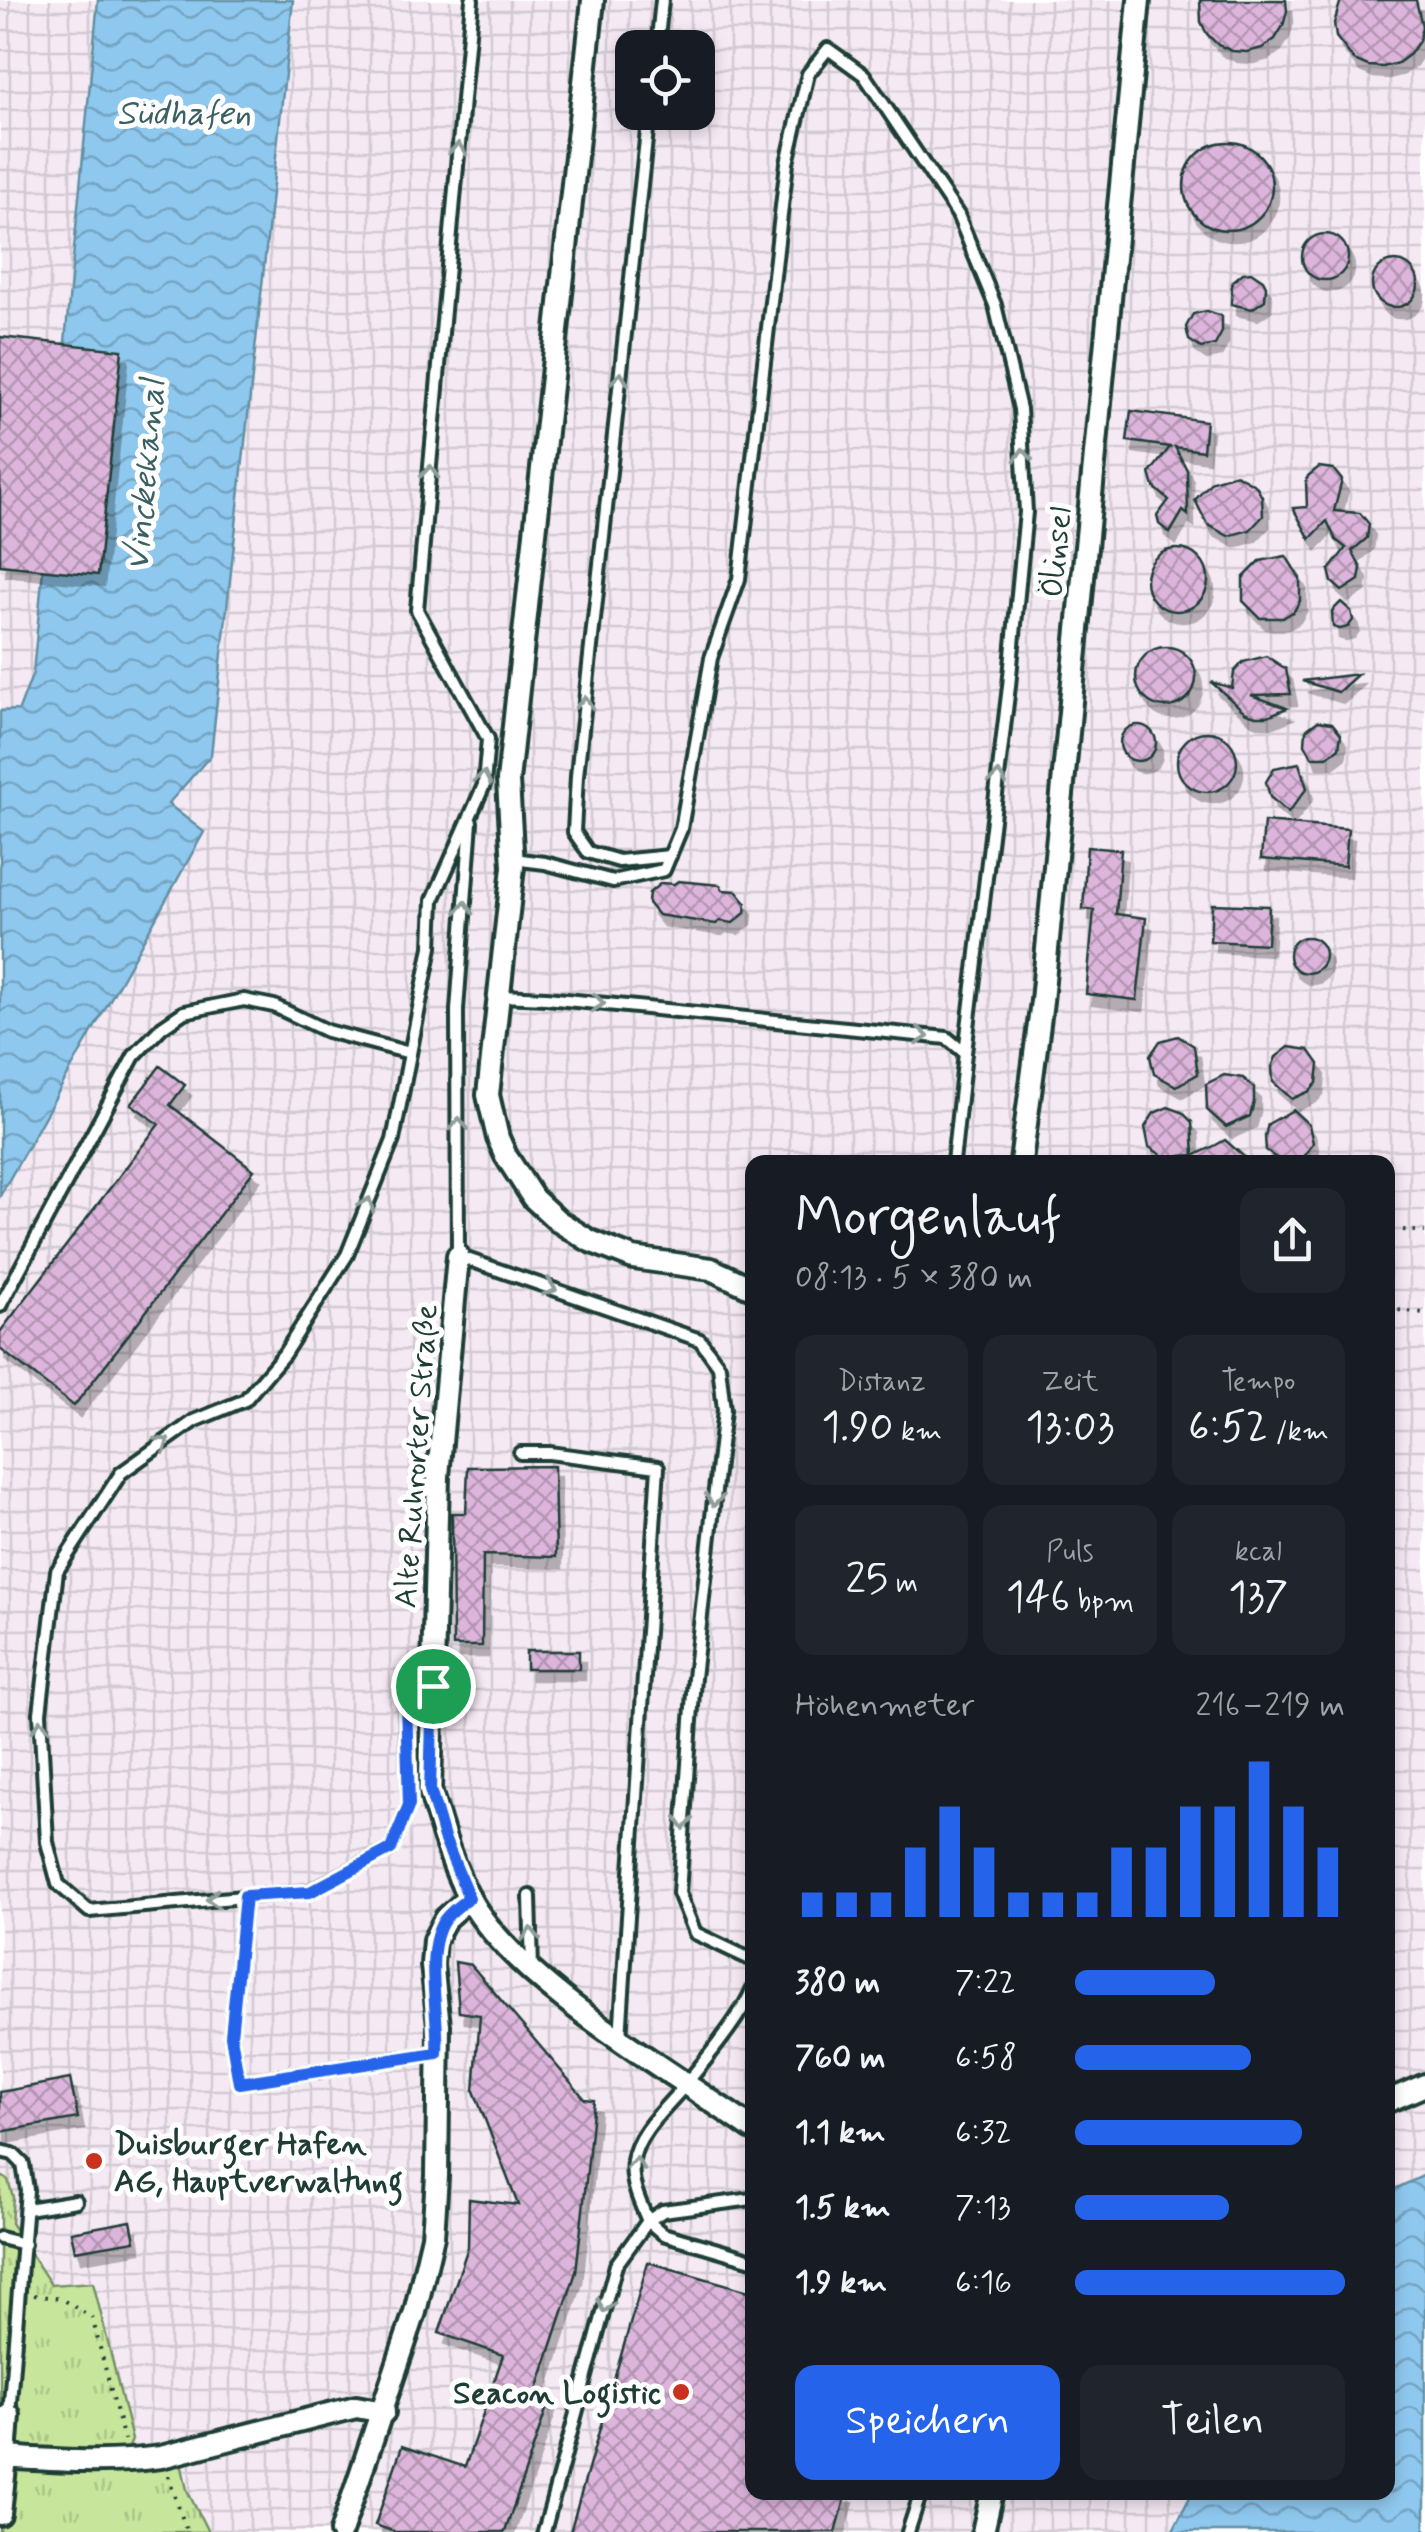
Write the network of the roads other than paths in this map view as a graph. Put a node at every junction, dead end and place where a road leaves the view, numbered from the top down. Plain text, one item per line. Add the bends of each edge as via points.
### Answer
1 (472, 0) edge
2 (592, 0) edge
3 (662, 0) edge
4 (1139, 0) edge
5 (659, 30) edge
6 (647, 130) edge
7 (472, 812) junction
8 (670, 856) junction
9 (513, 859) junction
10 (501, 996) junction
11 (410, 1053) junction
12 (965, 1053) junction
13 (1027, 1110) junction
14 (955, 1155) edge
15 (1022, 1155) edge
16 (1035, 1155) edge
17 (458, 1256) junction
18 (745, 1285) edge
19 (0, 1306) edge
20 (520, 1453) dead end
21 (433, 1686) junction
22 (245, 1896) junction
23 (530, 1896) dead end
24 (469, 1898) junction
25 (745, 1957) edge
26 (532, 1971) junction
27 (745, 2000) edge
28 (620, 2037) junction
29 (437, 2053) junction
30 (687, 2083) junction
31 (1425, 2085) edge
32 (1395, 2098) edge
33 (745, 2124) edge
34 (0, 2151) edge
35 (745, 2200) edge
36 (76, 2202) dead end
37 (27, 2209) junction
38 (648, 2221) junction
39 (0, 2238) edge
40 (24, 2244) junction
41 (745, 2258) edge
42 (384, 2412) junction
43 (9, 2415) joint
44 (6, 2457) junction
45 (918, 2500) edge
46 (991, 2500) edge
47 (0, 2514) edge
48 (988, 2531) edge
49 (341, 2532) edge
50 (544, 2532) edge
51 (908, 2532) edge

7 -> 1 lane via 484,785 488,740 418,610
2 - 9 street via 508,780
3 - 5 lane
4 - 13 street, Ölinsel
8 -> 6 lane via 619,860 588,852 574,832
7 - 11 lane via 433,900 431,947
17 -> 7 lane via 457,1010
8 - 9 lane via 664,870 612,881
12 -> 8 lane via 1026,512 1020,408 994,305 958,215 864,76 828,50 808,74 786,163 739,579 711,658
9 - 10 street
10 -> 12 lane via 947,1038
10 - 18 street via 488,1094 498,1138 533,1198 573,1231 615,1253 711,1269
11 - 19 lane via 244,1000 184,1012 134,1056
22 -> 11 lane via 89,1911 58,1884 47,1842 40,1713 57,1571 121,1473 194,1421 245,1400 284,1354 347,1255 393,1140
12 - 14 lane
13 - 15 street, Ölinsel
13 - 16 street, Ölinsel
17 - 21 street, Alte Ruhrorter Straße via 438,1476
17 -> 25 lane via 700,1340 719,1366 724,1410 694,1678 679,1893 694,1933
20 - 28 lane via 658,1467
21 - 22 lane via 412,1688 406,1701 409,1805 391,1849 310,1892
21 - 24 street, Alte Ruhrorter Straße via 430,1790
22 - 29 lane via 231,2036 239,2083
26 -> 23 lane
24 - 26 street, Alte Ruhrorter Straße
24 - 29 street via 434,1940
26 - 28 street, Alte Ruhrorter Straße
27 - 30 lane
28 - 30 street, Alte Ruhrorter Straße
29 - 42 street via 433,2236
30 - 33 street, Alte Ruhrorter Straße
38 -> 30 lane via 633,2156
31 - 32 street
34 - 37 lane via 23,2164
35 - 38 lane via 664,2212
36 - 37 lane
37 - 40 lane
38 - 41 lane via 663,2234
38 -> 50 lane via 616,2265
39 - 40 lane
40 - 43 lane
42 - 44 street via 356,2407 212,2450 130,2461
42 - 49 street
43 - 44 street
44 - 47 street
45 - 51 lane
46 - 48 street

